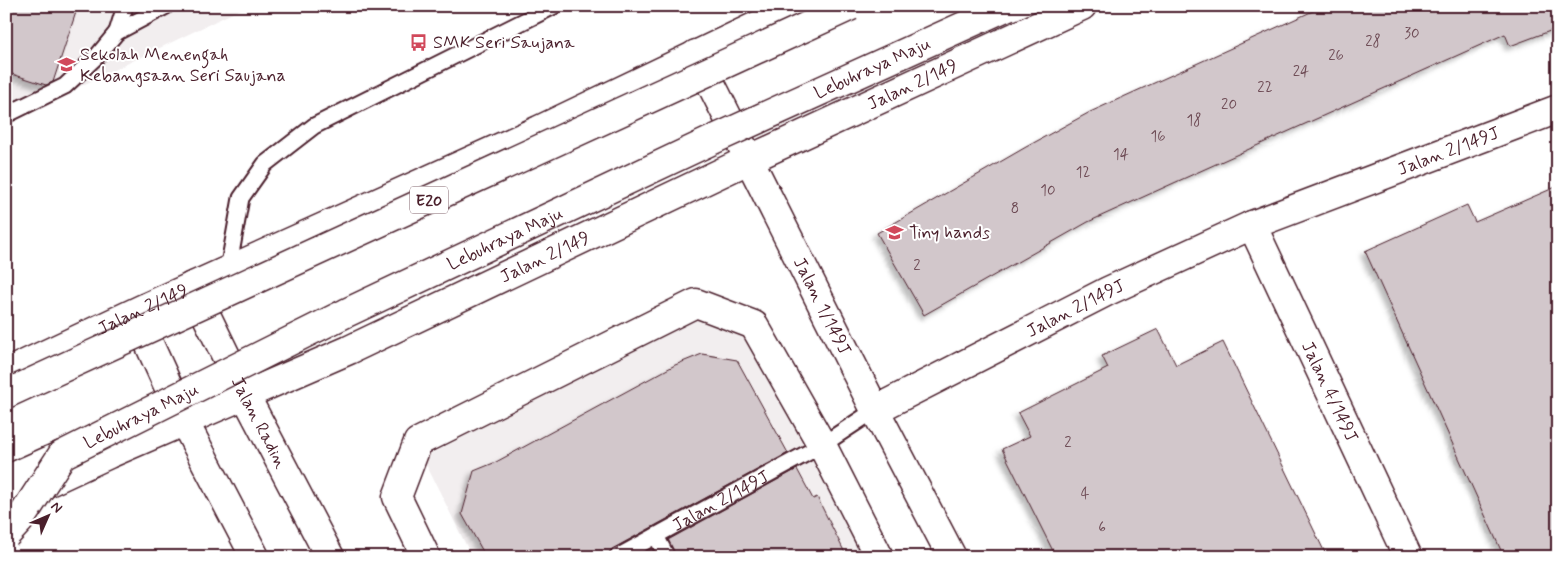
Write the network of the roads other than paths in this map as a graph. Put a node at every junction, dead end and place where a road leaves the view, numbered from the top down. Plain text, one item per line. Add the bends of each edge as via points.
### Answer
1 (125, 6) edge
2 (166, 6) edge
3 (554, 6) edge
4 (798, 6) edge
5 (851, 6) edge
6 (1008, 6) edge
7 (1082, 6) edge
8 (117, 32) junction
9 (696, 54) junction
10 (1558, 108) edge
11 (6, 115) edge
12 (748, 160) junction
13 (1252, 224) junction
14 (228, 270) junction
15 (192, 286) junction
16 (135, 313) junction
17 (6, 373) edge
18 (6, 394) edge
19 (245, 395) junction
20 (875, 410) junction
21 (184, 421) junction
22 (822, 445) junction
23 (62, 455) junction
24 (6, 480) edge
25 (6, 502) edge
26 (6, 535) edge
27 (656, 536) junction
28 (255, 557) edge
29 (330, 557) edge
30 (426, 557) edge
31 (617, 557) edge
32 (667, 557) edge
33 (878, 557) edge
34 (952, 557) edge
35 (1408, 557) edge

1 - 8 lane
2 - 8 lane
3 - 14 lane via 314,126 265,164 241,198
4 - 9 main road, Jalan 2/149
5 - 18 main road, E20, bridge
6 - 23 main road, Lebuhraya Maju, bridge via 710,141 346,313
7 - 12 main road, Jalan 2/149
8 - 11 lane via 65,86
9 - 12 main road, Jalan 1/149J
9 - 14 main road, Jalan 2/149 via 539,130
10 - 13 main road, Jalan 2/149J
12 - 19 main road, Jalan 2/149 via 358,345
12 - 20 main road, Jalan 1/149J
13 - 20 main road, Jalan 2/149J via 1108,290
13 - 35 main road, Jalan 4/149J
14 - 15 main road, Jalan 2/149
15 - 16 main road, Jalan 2/149
15 - 19 main road, Jalan Radin
16 - 17 main road, Jalan 2/149
16 - 21 main road
19 - 21 main road, Jalan 2/149
19 - 29 main road, Jalan Radin
20 - 22 lane, Jalan 2/149J
20 - 34 main road, Jalan 1/149J
21 - 25 main road, Jalan 2/149
21 - 28 main road
22 - 27 lane, Jalan 2/149J
22 - 30 main road via 754,325 696,303 418,442 397,497
22 - 33 main road
23 - 24 main road, Lebuhraya Maju
23 - 26 main road, bridge
27 - 31 lane, Jalan 2/149J
27 - 32 lane

